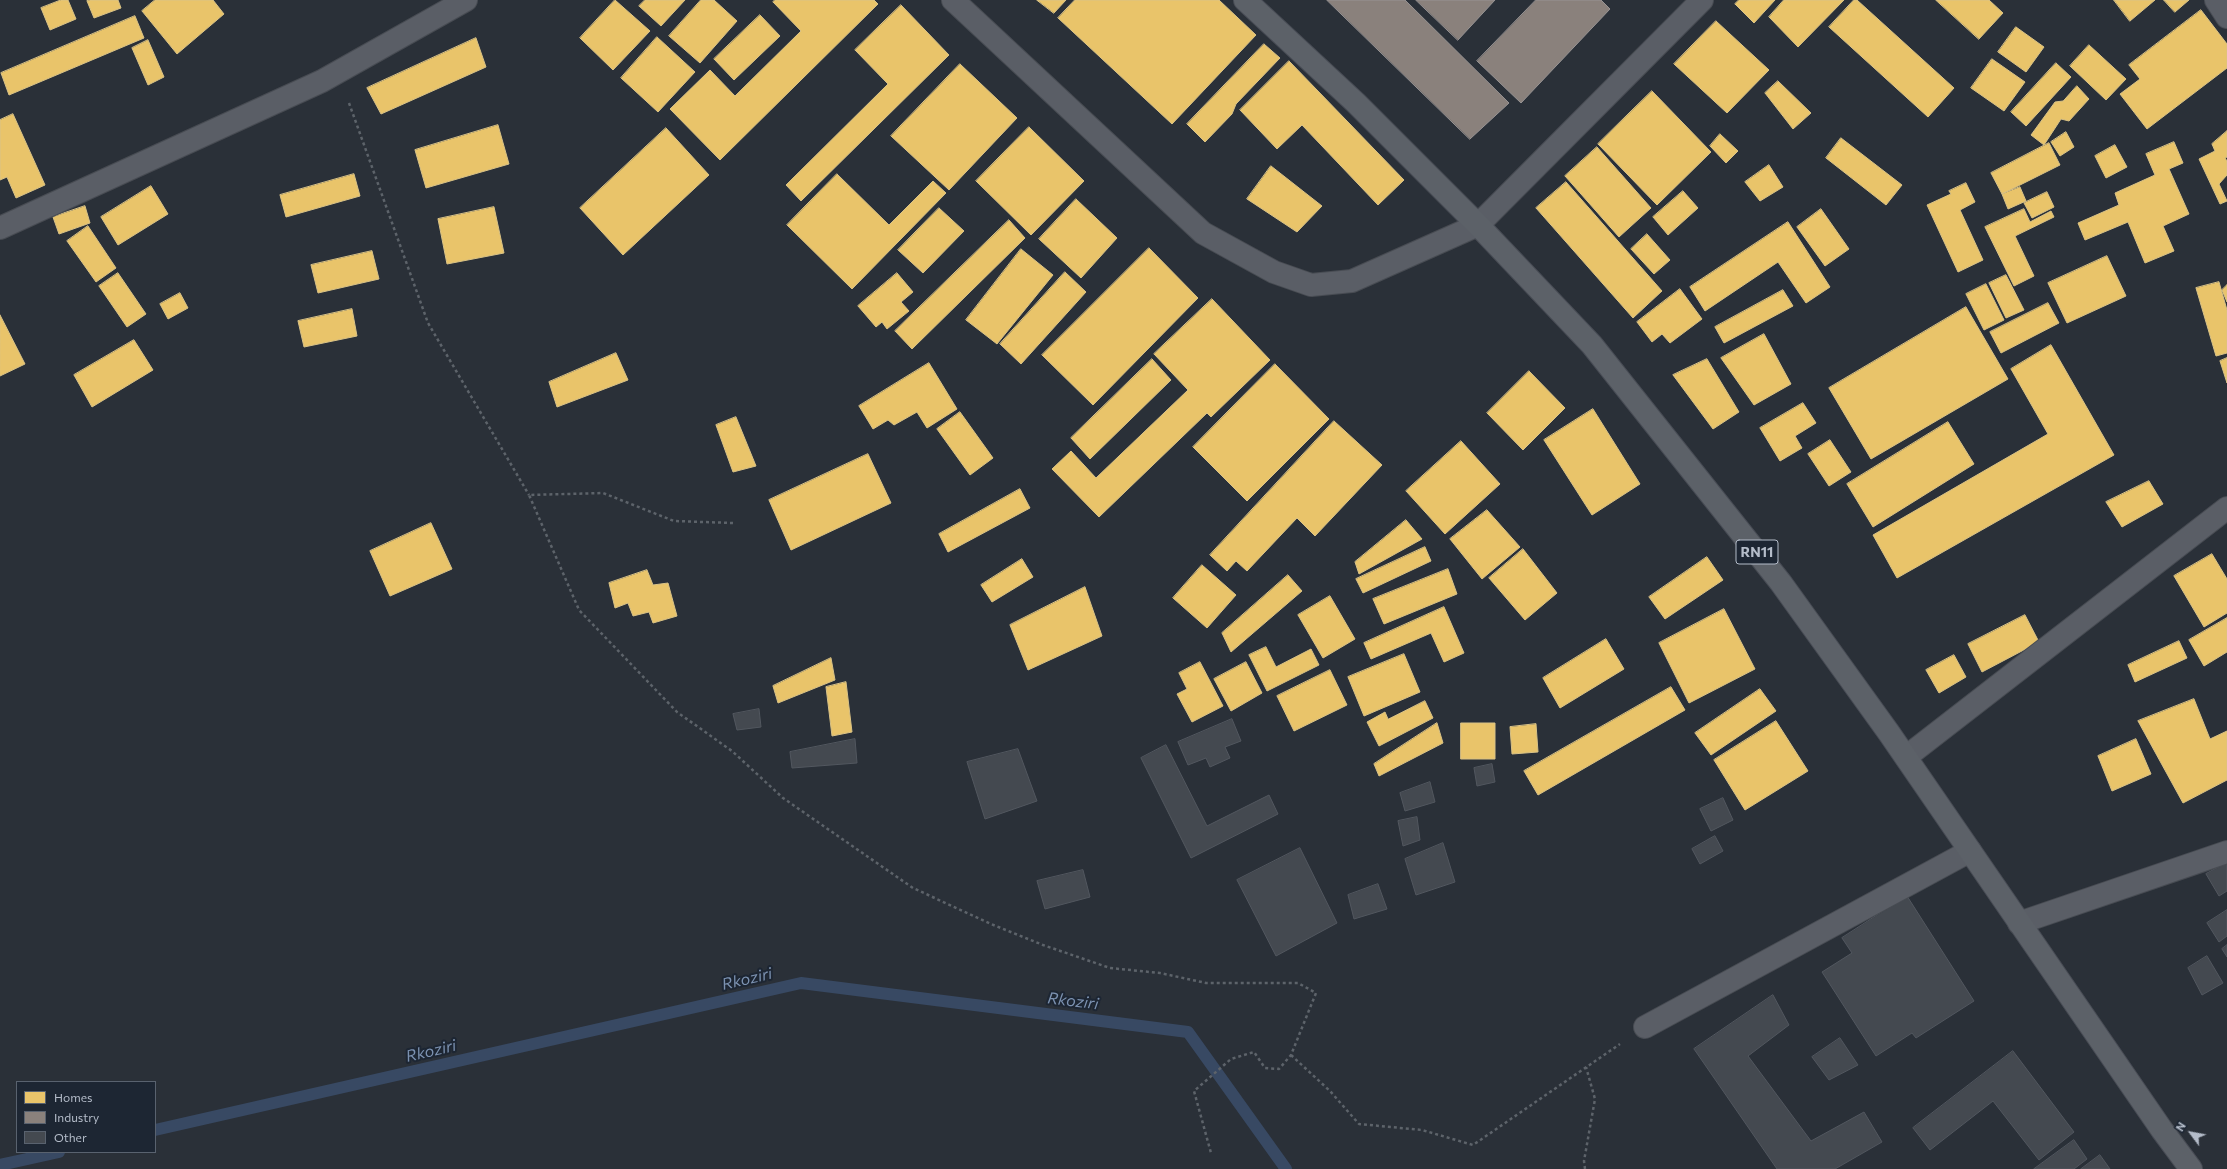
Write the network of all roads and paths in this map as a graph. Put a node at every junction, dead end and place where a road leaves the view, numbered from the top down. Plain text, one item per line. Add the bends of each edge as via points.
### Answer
1 (466, 0) edge
2 (953, 0) edge
3 (1245, 0) edge
4 (1702, 0) edge
5 (2216, 0) edge
6 (2227, 17) edge
7 (338, 72) junction
8 (1478, 225) junction
9 (0, 228) edge
10 (528, 495) junction
11 (2227, 508) edge
12 (733, 523) dead end
13 (1906, 757) junction
14 (1970, 851) junction
15 (2227, 852) edge
16 (2019, 923) junction
17 (1645, 1027) joint
18 (1290, 1055) junction
19 (1586, 1067) junction
20 (1210, 1153) dead end
21 (1585, 1169) edge
22 (2191, 1169) edge

1 - 7 street
2 - 8 street via 1203,233 1274,272 1311,285 1352,281
3 - 8 main road, RN11 via 1350,98
4 - 8 street
5 - 6 street
7 - 9 street
7 - 10 path via 428,324
8 - 13 main road, RN11 via 1592,345 1781,583
10 - 12 path via 602,493 674,521
10 - 18 path via 579,610 677,712 732,751 783,798 913,888 1043,945 1110,968 1160,973 1206,983 1298,983 1316,993
11 - 13 street
13 - 14 main road, RN11
14 - 16 main road, RN11
14 - 17 street
15 - 16 street
16 - 22 main road, RN11
17 - 19 path
18 - 19 path via 1330,1091 1359,1124 1422,1130 1473,1145
18 - 20 path via 1279,1069 1265,1068 1254,1052 1231,1059 1194,1091
19 - 21 path via 1595,1098 1584,1161

